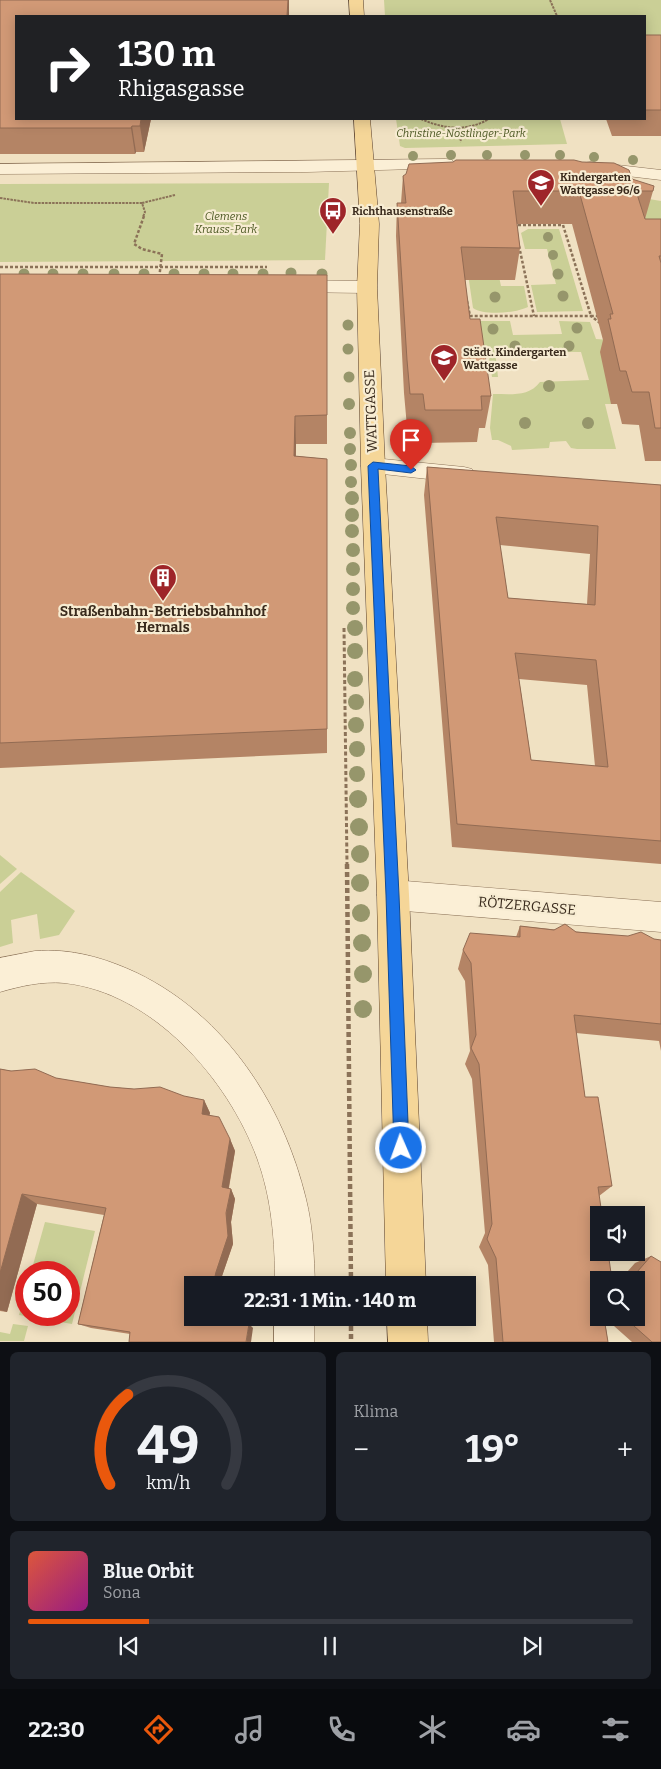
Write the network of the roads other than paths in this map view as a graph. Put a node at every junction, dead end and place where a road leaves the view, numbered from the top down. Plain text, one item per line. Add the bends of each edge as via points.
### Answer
1 (356, 0) edge
2 (357, 15) edge
3 (362, 120) edge
4 (466, 164) edge
5 (365, 166) junction
6 (578, 166) edge
7 (0, 169) edge
8 (661, 175) edge
9 (271, 276) edge
10 (367, 287) junction
11 (373, 466) junction
12 (482, 477) edge
13 (393, 895) junction
14 (661, 917) edge
15 (0, 975) edge
16 (295, 1276) edge
17 (406, 1276) edge
18 (294, 1326) edge
19 (407, 1326) edge
20 (294, 1342) edge
21 (408, 1342) edge

1 - 2 main road
3 - 5 main road, WATTGASSE
4 - 5 street
5 - 7 street
5 - 10 main road, WATTGASSE via 370,250
6 - 8 street
9 - 10 street
10 - 11 main road, WATTGASSE
11 - 12 street
11 - 13 main road, WATTGASSE
13 - 14 street, RÖTZERGASSE
13 - 17 main road, WATTGASSE
15 - 16 street via 43,967 71,968 94,974 144,994 194,1029 241,1090 257,1115 272,1150 287,1197
18 - 20 street
19 - 21 main road

